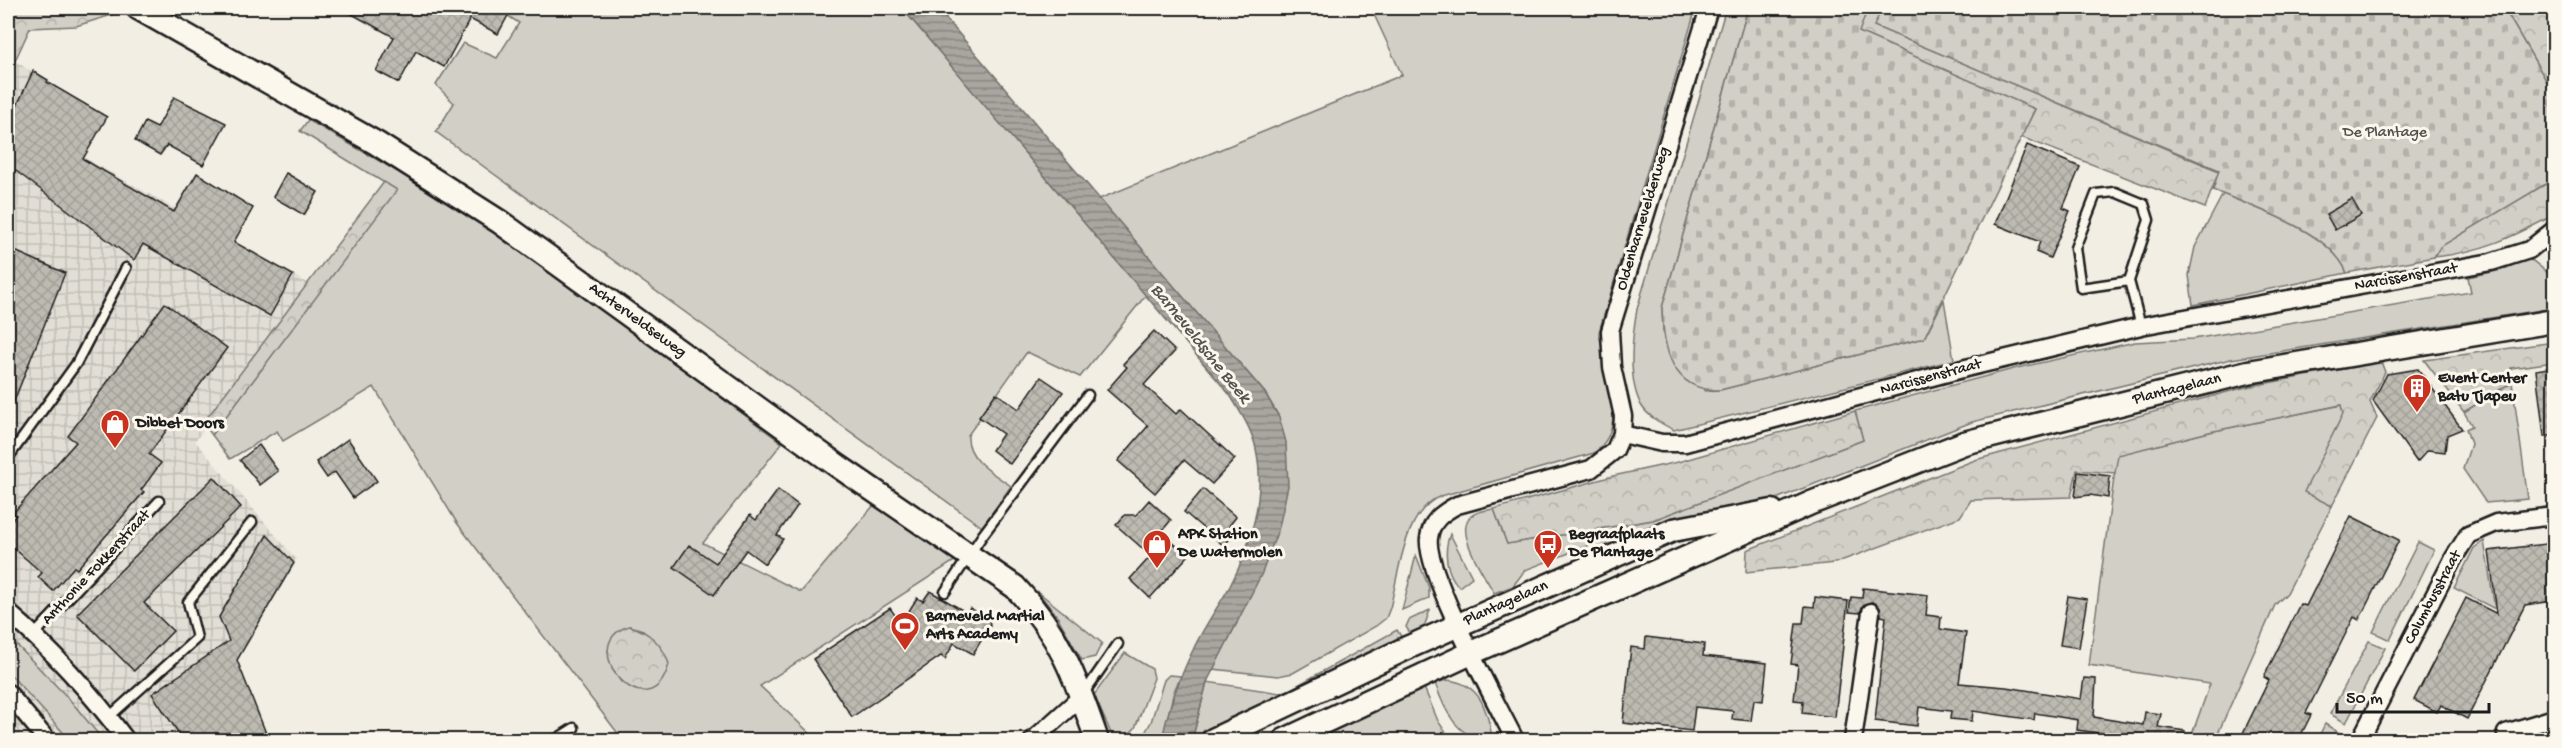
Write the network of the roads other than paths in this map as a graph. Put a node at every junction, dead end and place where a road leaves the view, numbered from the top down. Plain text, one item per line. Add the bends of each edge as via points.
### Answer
1 (138, 8) edge
2 (1709, 8) edge
3 (2554, 230) edge
4 (126, 268) dead end
5 (2129, 281) junction
6 (2554, 321) edge
7 (2142, 326) junction
8 (1088, 395) dead end
9 (1622, 434) junction
10 (8, 458) edge
11 (159, 501) dead end
12 (1811, 503) junction
13 (2554, 516) edge
14 (252, 522) dead end
15 (970, 554) junction
16 (945, 592) dead end
17 (8, 612) edge
18 (1871, 612) dead end
19 (1459, 625) junction
20 (34, 635) junction
21 (1118, 644) dead end
22 (1471, 653) junction
23 (8, 693) edge
24 (1082, 696) junction
25 (109, 717) junction
26 (2554, 718) edge
27 (574, 728) dead end
28 (2506, 733) dead end
29 (47, 741) edge
30 (126, 741) edge
31 (555, 741) edge
32 (1034, 741) edge
33 (1097, 741) edge
34 (1213, 741) edge
35 (1285, 741) edge
36 (1515, 741) edge
37 (1853, 741) edge
38 (2360, 741) edge

1 - 15 main road, Achterveldseweg via 376,143 500,222 838,466
2 - 9 street, Oldenbarnevelderweg via 1610,331 1612,368 1623,416
3 - 7 street, Narcissenstraat via 2529,249 2492,262
4 - 10 lane via 76,364
5 - 5 lane via 2149,220 2144,204 2115,192 2096,194 2075,248 2081,288
5 - 7 lane
6 - 12 main road, Plantagelaan via 2248,372 1964,443
7 - 9 street, Narcissenstraat via 1685,442 1662,443
8 - 15 lane
9 - 19 street via 1615,450 1591,469 1457,506 1435,522 1428,553
11 - 20 lane, Anthonie Fokkerstraat
12 - 19 main road, Plantagelaan via 1673,530
12 - 22 main road, Plantagelaan
13 - 38 street, Columbusstraat via 2496,523 2468,535
14 - 25 lane via 188,602 197,639
15 - 16 lane
15 - 24 main road, Achterveldseweg via 1015,587 1036,609 1065,654
17 - 20 street, Anthonie Fokkerstraat
18 - 37 street
19 - 22 street
19 - 34 main road, Plantagelaan
20 - 25 street, Anthonie Fokkerstraat
21 - 24 lane
22 - 35 main road, Plantagelaan
22 - 36 street
23 - 29 street
24 - 32 street
24 - 33 main road, Achterveldseweg
25 - 30 street, Anthonie Fokkerstraat
26 - 28 street
27 - 31 lane

